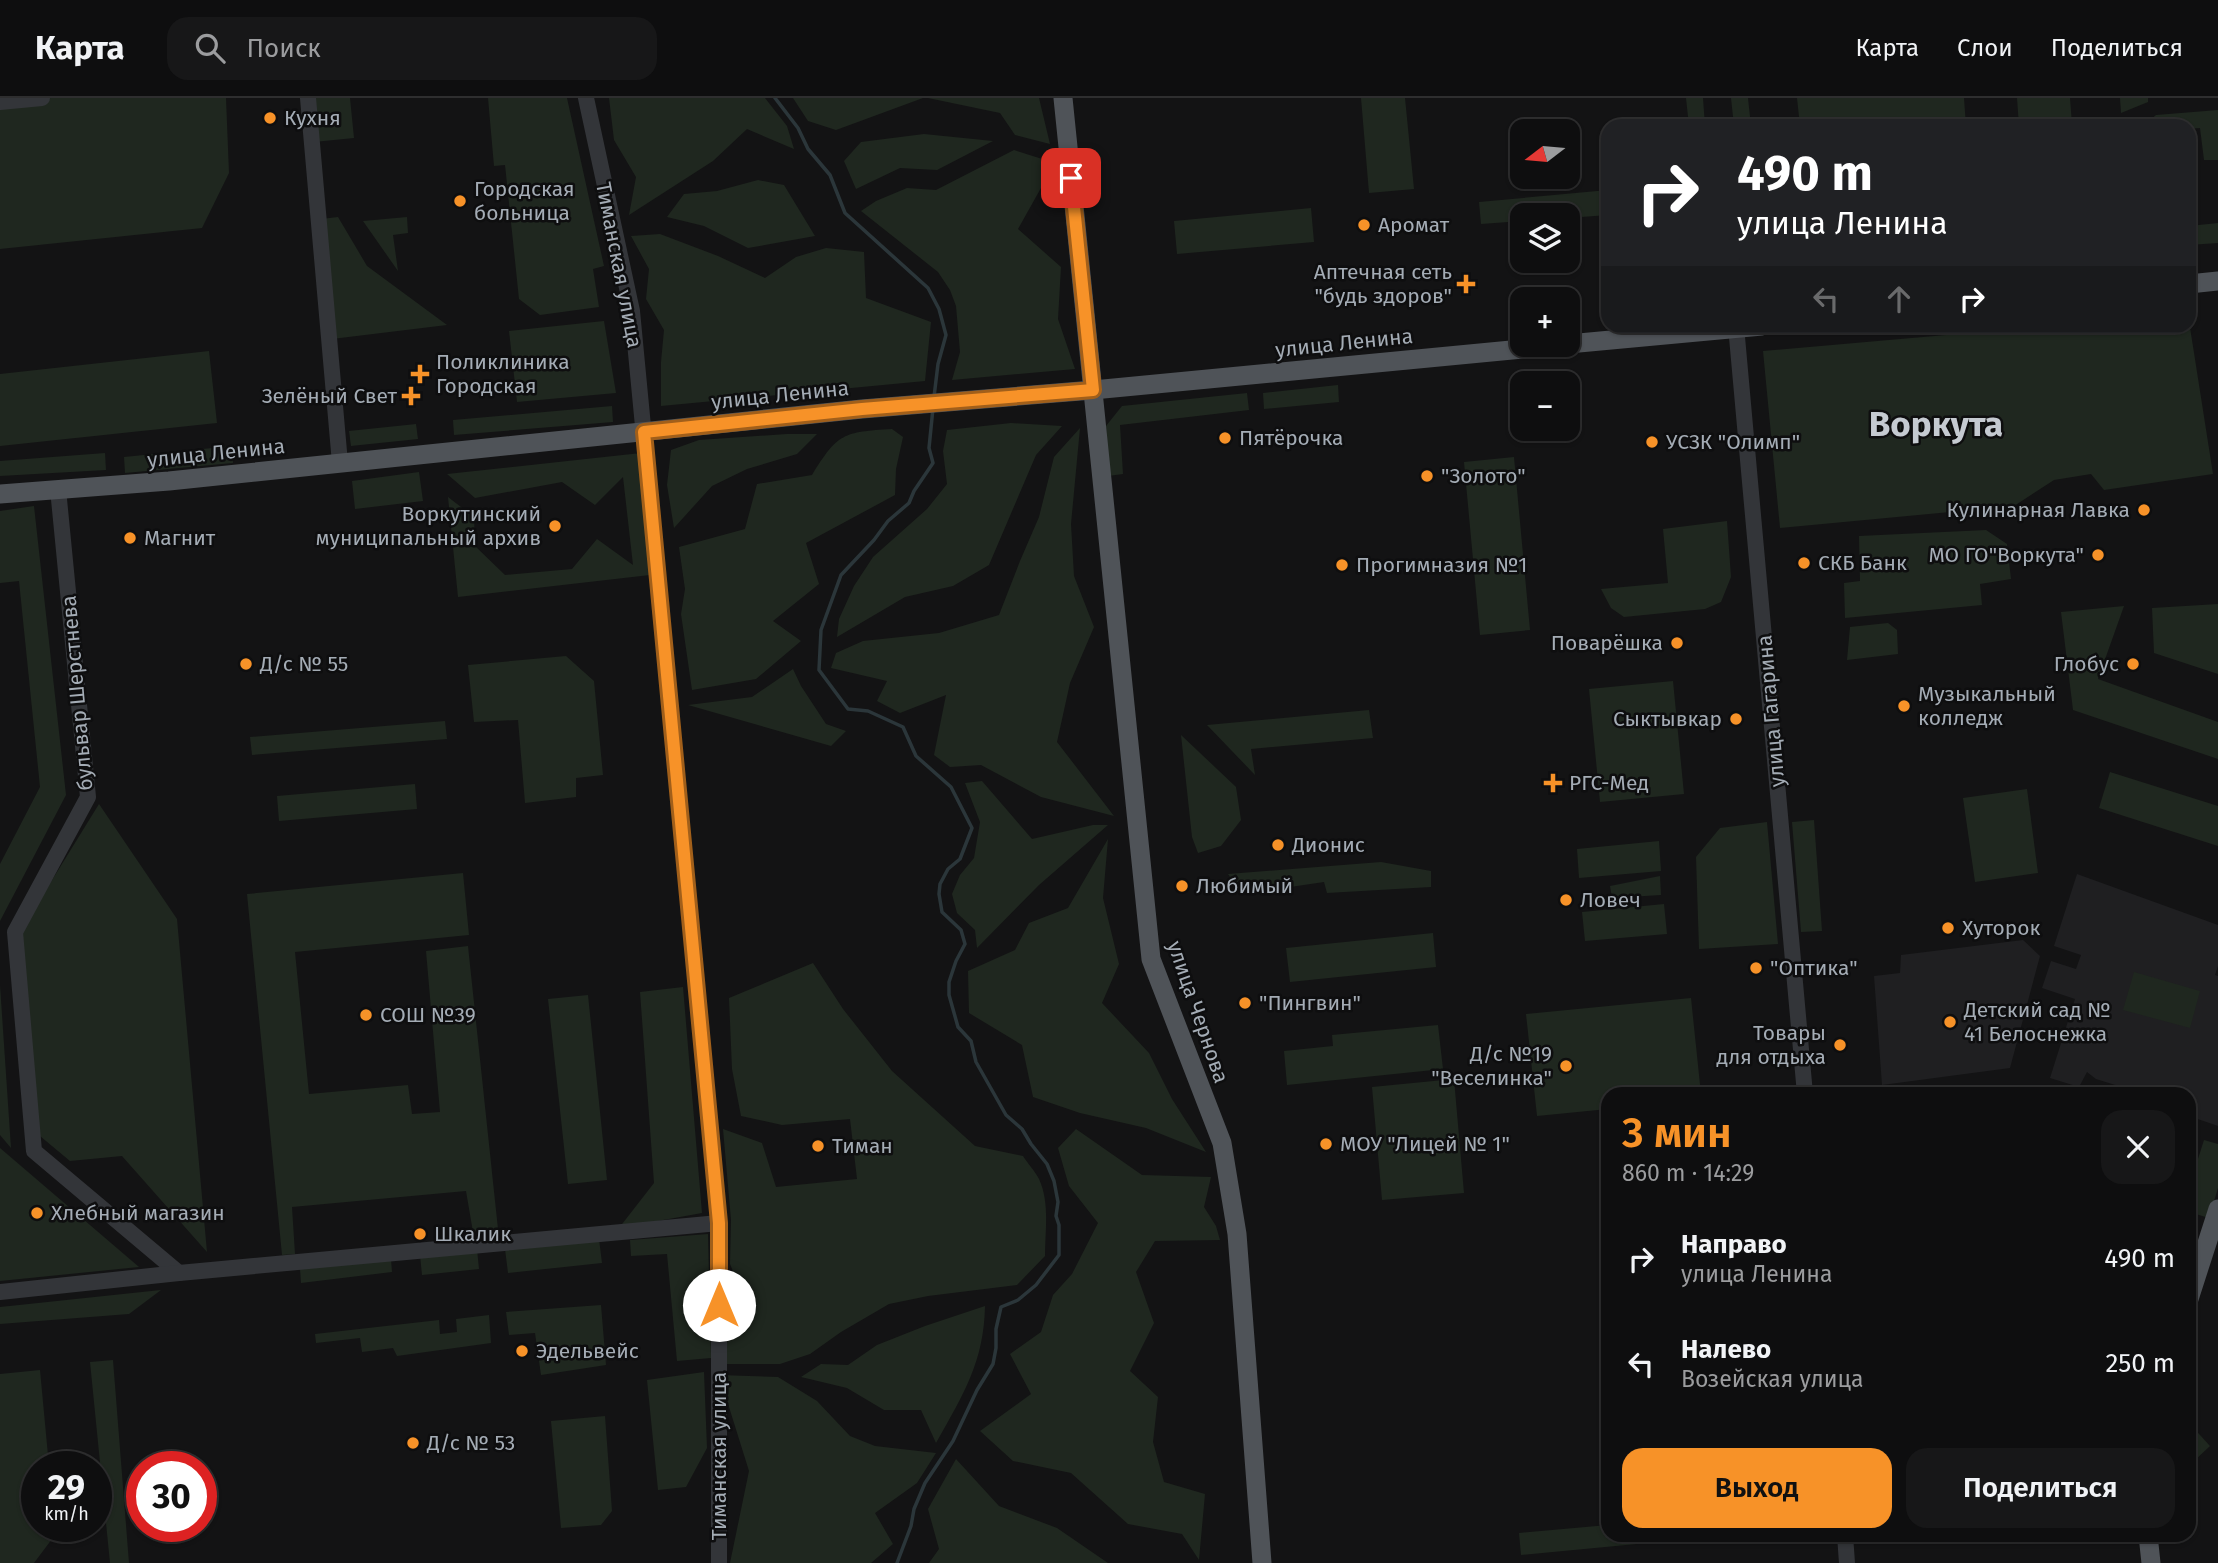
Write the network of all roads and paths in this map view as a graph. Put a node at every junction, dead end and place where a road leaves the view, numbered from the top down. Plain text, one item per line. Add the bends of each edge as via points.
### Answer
1 (42, 98) edge
2 (308, 98) edge
3 (586, 98) edge
4 (1063, 98) edge
5 (0, 102) edge
6 (2218, 281) edge
7 (2196, 283) edge
8 (1679, 333) edge
9 (1737, 333) edge
10 (1580, 344) edge
11 (1510, 350) edge
12 (1093, 390) junction
13 (644, 432) junction
14 (340, 463) junction
15 (58, 489) junction
16 (0, 494) edge
17 (1804, 1087) edge
18 (2218, 1209) edge
19 (719, 1223) junction
20 (179, 1273) junction
21 (2196, 1277) edge
22 (0, 1292) edge
23 (1846, 1542) edge
24 (2149, 1542) edge
25 (719, 1563) edge
26 (1262, 1563) edge
27 (1847, 1563) edge
28 (2151, 1563) edge

1 - 5 street
2 - 14 street
3 - 13 street, Тиманская улица via 632,311
4 - 12 main road, улица Чернова
6 - 7 main road
8 - 10 main road, улица Ленина
9 - 17 street, улица Гагарина
11 - 12 main road, улица Ленина
12 - 13 main road, улица Ленина
12 - 26 main road, улица Чернова via 1151,959 1222,1143 1237,1234
13 - 14 main road, улица Ленина
13 - 19 street, Тиманская улица
14 - 15 main road, улица Ленина
15 - 16 main road, улица Ленина
15 - 20 street, бульвар Шерстнева via 88,797 15,932 34,1151
18 - 21 main road
19 - 20 street
19 - 25 street, Тиманская улица
20 - 22 street
23 - 27 street
24 - 28 main road

